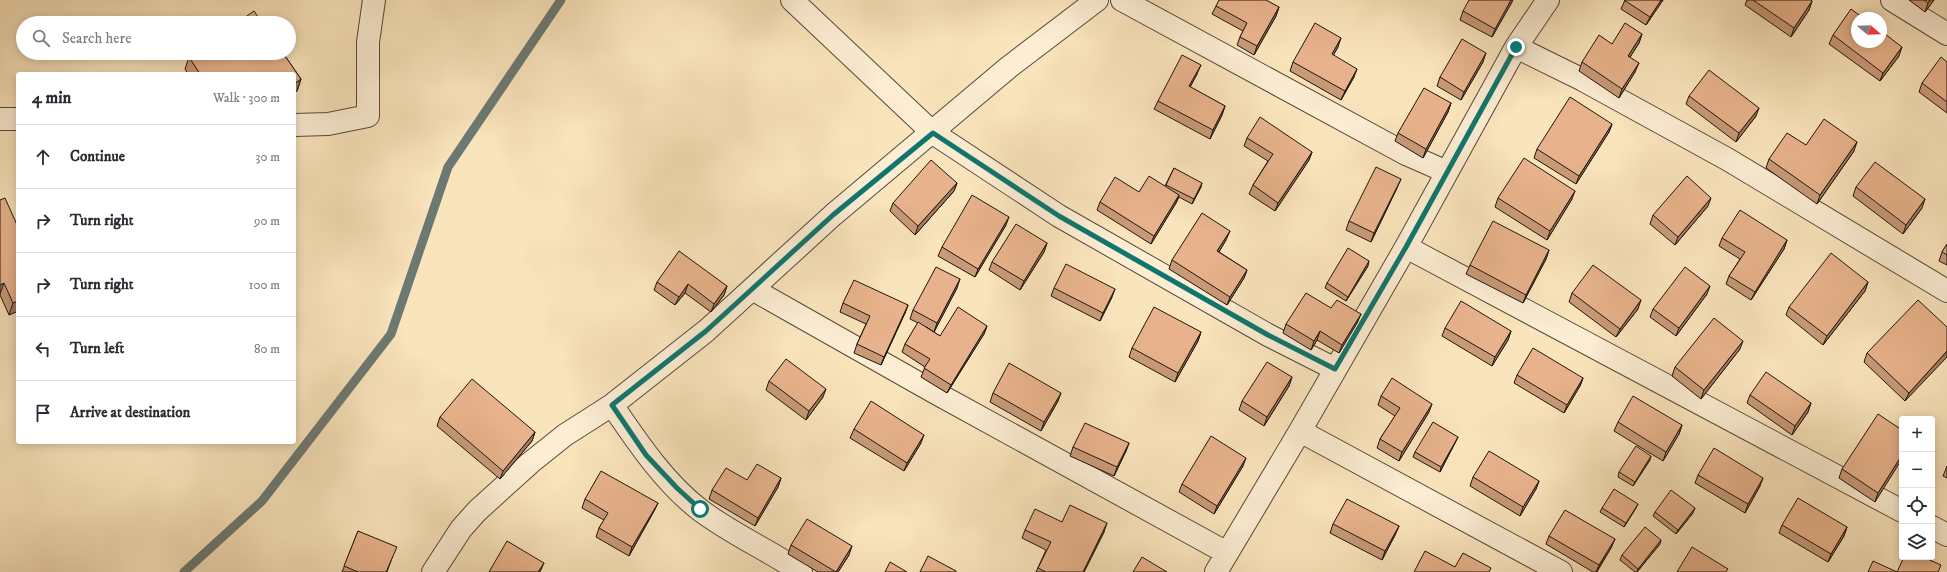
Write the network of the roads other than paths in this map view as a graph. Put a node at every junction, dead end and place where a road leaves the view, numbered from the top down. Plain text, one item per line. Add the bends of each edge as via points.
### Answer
1 (374, 0) edge
2 (792, 0) edge
3 (1097, 0) edge
4 (1122, 0) edge
5 (1548, 0) edge
6 (1892, 0) edge
7 (1947, 34) edge
8 (1516, 47) junction
9 (0, 119) edge
10 (16, 119) edge
11 (296, 126) edge
12 (933, 133) junction
13 (1447, 172) junction
14 (1406, 247) junction
15 (752, 289) junction
16 (1947, 291) edge
17 (1335, 369) junction
18 (612, 405) junction
19 (1300, 431) junction
20 (1899, 509) edge
21 (1935, 529) edge
22 (1947, 535) edge
23 (1227, 553) junction
24 (433, 572) edge
25 (801, 572) edge
26 (1216, 572) edge
27 (1560, 572) edge

1 - 11 street via 368,42 368,116 328,124
2 - 12 street
3 - 12 street via 1009,67
4 - 13 street via 1406,154
5 - 8 street
6 - 7 street
8 - 13 street
8 - 16 street via 1583,80 1727,159
9 - 10 street
12 - 15 street via 833,215
12 - 17 street via 1059,216 1268,335
13 - 14 street
14 - 17 street
14 - 20 street
15 - 18 street via 706,331
15 - 23 street
17 - 19 street
18 - 24 street via 565,435 477,510 461,529
18 - 25 street via 646,455 700,509 725,527
19 - 23 street
19 - 27 street
21 - 22 street
23 - 26 street

